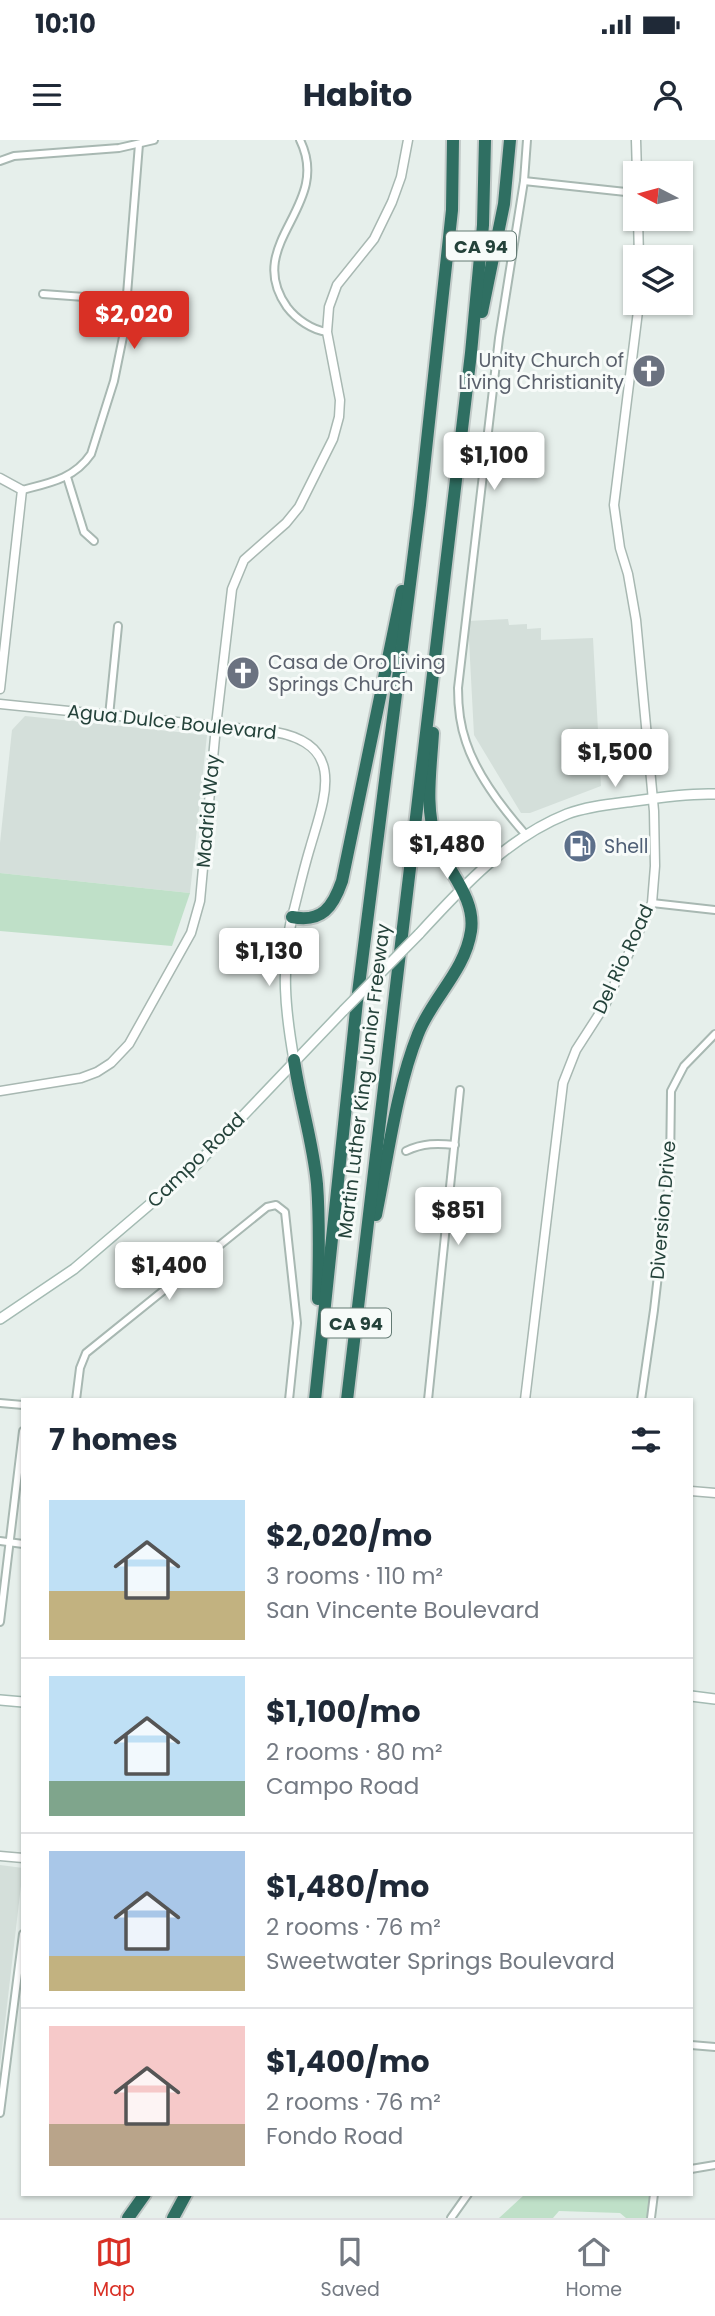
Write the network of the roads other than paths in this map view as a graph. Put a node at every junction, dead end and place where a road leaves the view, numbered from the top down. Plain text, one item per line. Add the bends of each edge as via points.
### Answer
1 (153, 140) edge
2 (300, 140) edge
3 (408, 140) edge
4 (446, 140) edge
5 (453, 140) edge
6 (485, 140) edge
7 (510, 140) edge
8 (527, 140) edge
9 (636, 140) edge
10 (138, 144) junction
11 (0, 161) edge
12 (637, 161) edge
13 (524, 181) junction
14 (453, 192) junction
15 (623, 192) edge
16 (43, 294) dead end
17 (126, 300) junction
18 (638, 315) edge
19 (327, 332) junction
20 (471, 353) junction
21 (67, 477) junction
22 (0, 478) edge
23 (22, 490) junction
24 (420, 505) junction
25 (94, 541) dead end
26 (448, 550) junction
27 (118, 626) dead end
28 (0, 689) edge
29 (0, 704) edge
30 (109, 716) junction
31 (216, 726) junction
32 (715, 794) edge
33 (653, 798) junction
34 (526, 835) junction
35 (462, 887) junction
36 (652, 903) junction
37 (715, 910) edge
38 (292, 917) junction
39 (715, 1034) edge
40 (294, 1060) junction
41 (460, 1090) dead end
42 (0, 1091) edge
43 (455, 1145) junction
44 (406, 1151) dead end
45 (365, 1245) junction
46 (0, 1319) edge
47 (76, 1398) edge
48 (289, 1398) edge
49 (315, 1398) edge
50 (347, 1398) edge
51 (428, 1398) edge
52 (525, 1398) edge
53 (641, 1398) edge
54 (0, 1403) edge
55 (21, 1405) edge
56 (21, 1448) edge
57 (693, 1491) edge
58 (715, 1493) edge
59 (0, 1541) edge
60 (10, 1543) junction
61 (21, 1544) edge
62 (0, 1622) edge
63 (693, 1696) edge
64 (715, 1699) edge
65 (0, 1700) edge
66 (21, 1702) edge
67 (0, 1856) edge
68 (21, 1858) edge
69 (21, 1950) edge
70 (693, 2045) edge
71 (715, 2047) edge
72 (0, 2113) edge
73 (715, 2165) edge
74 (693, 2169) edge
75 (145, 2196) edge
76 (146, 2196) edge
77 (185, 2196) edge
78 (467, 2196) edge
79 (654, 2196) edge
80 (128, 2218) edge
81 (136, 2218) edge
82 (173, 2218) edge
83 (451, 2218) edge
84 (651, 2218) edge

1 - 10 street
2 - 19 street via 307,160 307,186 277,250 274,278 292,313
3 - 19 street, Madrid Way via 401,177 374,239 334,291
4 - 14 highway
5 - 14 highway, Martin Luther King Junior Freeway / CA 94
6 - 20 highway, Martin Luther King Junior Freeway / CA 94 via 484,225
7 - 20 highway via 504,204
8 - 13 street
9 - 12 street
10 - 11 street
10 - 17 street
13 - 15 street
13 - 34 street via 499,338 458,704 477,768
14 - 24 highway, Martin Luther King Junior Freeway / CA 94
16 - 17 street
17 - 21 street via 118,367 91,454
18 - 33 street, Del Rio Road via 614,505 636,621
19 - 31 street, Madrid Way via 340,391 338,425 299,507 244,560 234,579
20 - 26 highway, Martin Luther King Junior Freeway / CA 94
21 - 23 street
21 - 25 street via 84,532
22 - 23 street
23 - 28 street
24 - 38 highway via 342,881 332,904 321,915
24 - 49 highway, Martin Luther King Junior Freeway / CA 94 via 357,1001
26 - 35 highway via 429,808 437,844
26 - 45 highway, Martin Luther King Junior Freeway / CA 94
27 - 30 street
29 - 30 street, Agua Dulce Boulevard
30 - 31 street, Agua Dulce Boulevard
31 - 38 street, Agua Dulce Boulevard via 289,735 307,744 322,763 326,793
31 - 42 street, Madrid Way via 197,916 133,1037 117,1057 89,1076
32 - 33 main road, Campo Road
33 - 34 main road, Campo Road via 568,814
33 - 36 street, Del Rio Road
34 - 35 main road, Campo Road
35 - 40 main road, Campo Road, bridge
35 - 45 highway via 472,930 452,981 429,1010 408,1064
36 - 37 street
36 - 52 street, Del Rio Road via 605,1004 576,1050 564,1083
38 - 40 main road, Agua Dulce Boulevard via 284,993
39 - 53 street, Diversion Drive via 684,1066 671,1091 670,1171
40 - 46 main road, Campo Road via 196,1165 74,1269
40 - 49 highway via 317,1185
41 - 43 street
43 - 44 street via 418,1145
43 - 51 street
45 - 50 highway, Martin Luther King Junior Freeway / CA 94
47 - 48 street via 86,1353 267,1207 279,1205 285,1212 298,1323
54 - 55 street
56 - 60 street
57 - 58 street
59 - 60 street
60 - 61 street
60 - 62 street
63 - 64 main road
65 - 66 main road
67 - 68 street
69 - 72 street
70 - 71 street
73 - 74 street
75 - 80 highway
76 - 81 highway
77 - 82 highway
78 - 83 street
79 - 84 street

